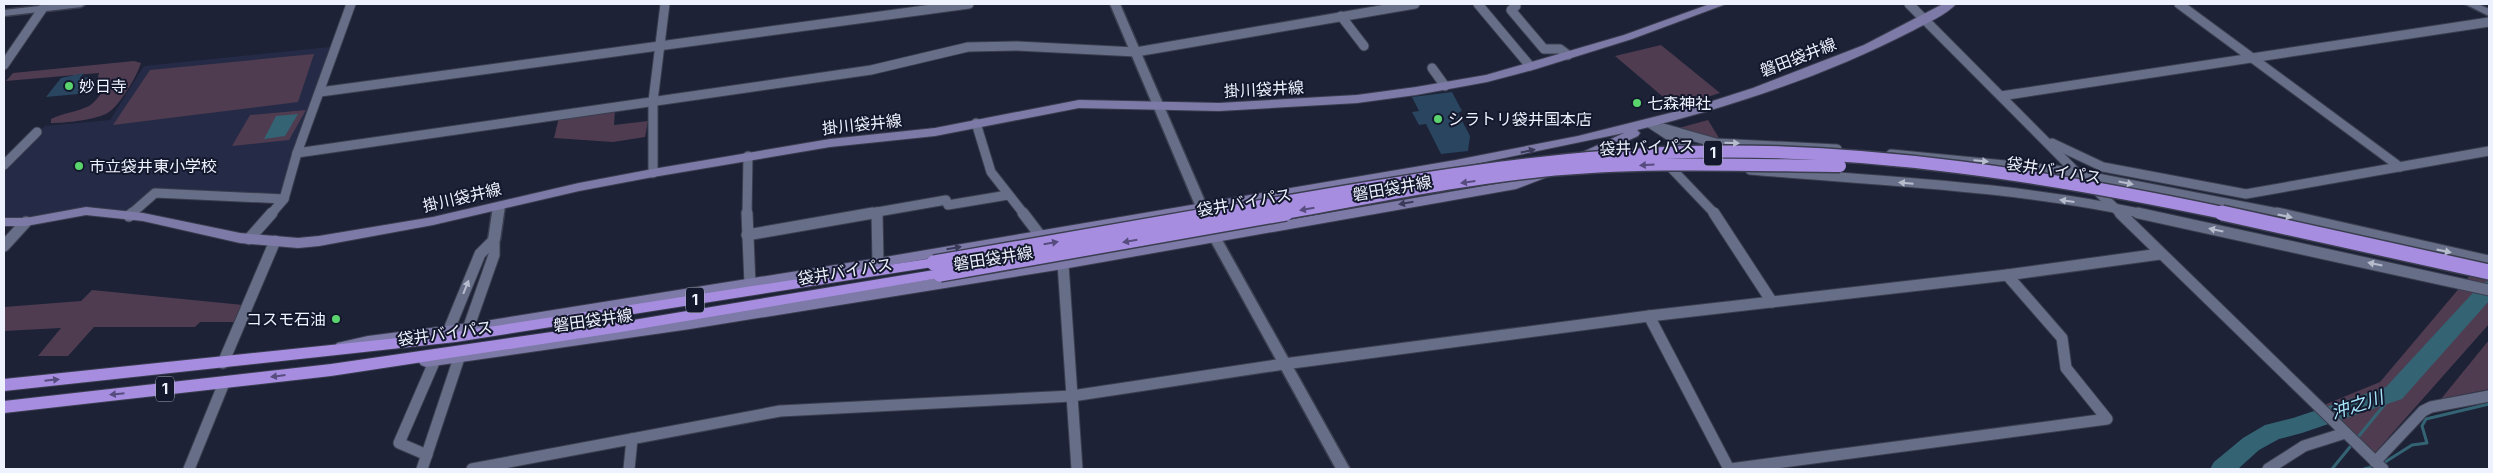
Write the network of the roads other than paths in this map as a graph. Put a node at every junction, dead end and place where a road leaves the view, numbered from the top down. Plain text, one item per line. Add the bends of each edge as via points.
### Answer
1 (81, 4) edge
2 (351, 4) edge
3 (665, 4) edge
4 (970, 4) edge
5 (1114, 4) edge
6 (1415, 4) edge
7 (1478, 4) edge
8 (1514, 4) edge
9 (1909, 4) edge
10 (1950, 4) edge
11 (2179, 4) edge
12 (2470, 4) edge
13 (1712, 5) edge
14 (43, 8) junction
15 (4, 13) edge
16 (2489, 13) edge
17 (1341, 16) junction
18 (1926, 20) junction
19 (2489, 22) edge
20 (660, 44) junction
21 (1364, 46) dead end
22 (1136, 52) junction
23 (1568, 55) junction
24 (2252, 58) junction
25 (4, 65) edge
26 (1530, 66) junction
27 (1432, 68) dead end
28 (1445, 86) junction
29 (320, 92) junction
30 (2001, 96) junction
31 (653, 101) junction
32 (1160, 106) junction
33 (976, 123) junction
34 (1650, 124) junction
35 (37, 132) dead end
36 (2045, 140) junction
37 (2489, 151) edge
38 (297, 153) junction
39 (748, 156) junction
40 (4, 165) edge
41 (1722, 165) junction
42 (2400, 167) junction
43 (652, 173) junction
44 (2078, 174) junction
45 (1008, 195) junction
46 (284, 199) junction
47 (499, 206) junction
48 (1200, 206) junction
49 (2116, 208) junction
50 (876, 212) junction
51 (129, 216) junction
52 (4, 222) edge
53 (26, 222) junction
54 (747, 234) junction
55 (1039, 234) junction
56 (1214, 236) junction
57 (249, 239) junction
58 (494, 240) junction
59 (275, 241) junction
60 (4, 246) edge
61 (2160, 254) junction
62 (2489, 261) edge
63 (878, 262) junction
64 (1063, 264) junction
65 (937, 269) junction
66 (2489, 272) edge
67 (2007, 275) junction
68 (2489, 281) edge
69 (750, 284) junction
70 (2489, 290) edge
71 (1772, 302) junction
72 (1649, 316) junction
73 (468, 328) junction
74 (448, 332) junction
75 (319, 353) junction
76 (459, 358) junction
77 (435, 360) junction
78 (223, 363) junction
79 (1284, 364) junction
80 (327, 370) junction
81 (224, 382) junction
82 (4, 385) edge
83 (1072, 396) junction
84 (2489, 396) edge
85 (4, 407) edge
86 (2345, 433) junction
87 (632, 439) junction
88 (427, 455) junction
89 (2378, 465) edge
90 (189, 469) edge
91 (422, 469) edge
92 (472, 469) edge
93 (630, 469) edge
94 (1077, 469) edge
95 (1343, 469) edge
96 (1730, 469) edge
97 (2268, 469) edge

1 - 14 street
2 - 29 street
3 - 20 street
4 - 20 street
5 - 22 street
6 - 17 street
7 - 26 street
8 - 23 street via 1516,6 1511,10 1544,49 1560,49
9 - 18 street
10 - 18 main road, 磐田袋井線
11 - 24 street
12 - 16 street
13 - 23 main road, 掛川袋井線 via 1628,37
14 - 15 street
14 - 25 street
17 - 21 street
17 - 22 street
18 - 30 street
18 - 34 main road, 磐田袋井線 via 1788,81
19 - 24 street
20 - 29 street
20 - 31 street
22 - 31 street via 1017,46 968,48 871,70
22 - 32 street
23 - 26 main road, 掛川袋井線
24 - 30 street
24 - 42 street
26 - 28 main road, 掛川袋井線
27 - 28 street
28 - 32 main road, 掛川袋井線 via 1357,100 1219,107
29 - 38 street
30 - 36 street
31 - 38 street
31 - 43 street
32 - 33 main road, 掛川袋井線 via 1079,104
32 - 48 street
33 - 39 main road, 掛川袋井線 via 934,132
33 - 45 street via 991,172
34 - 41 street via 1696,154
34 -> 44 street via 1716,143 2003,163
48 -> 34 main road, 磐田袋井線 via 1493,159
34 -> 56 main road, 磐田袋井線 via 1593,153 1516,185
35 - 40 street
36 - 42 street via 2102,167 2246,194
36 - 44 street
37 - 42 street
38 - 46 street
39 - 43 main road, 掛川袋井線
39 - 54 street
49 -> 41 street via 1976,189 1746,170
41 - 71 street via 1672,170 1715,214
43 - 47 main road, 掛川袋井線
44 - 49 street
44 -> 62 street
45 - 50 street via 948,204 946,200
45 - 55 street
46 - 51 street via 155,192
46 - 57 street
47 - 58 street
47 - 59 main road, 掛川袋井線 via 318,241
48 - 55 main road, 磐田袋井線
48 - 56 street
49 - 61 street
70 -> 49 street
50 - 54 street
50 - 63 street
51 - 53 main road, 掛川袋井線 via 86,211
51 - 57 main road, 掛川袋井線
52 - 53 main road, 掛川袋井線
53 - 60 street
54 - 69 street
63 -> 55 main road, 磐田袋井線
56 - 64 main road, 磐田袋井線
56 - 79 street
57 - 59 main road, 掛川袋井線
58 - 73 street via 494,255
74 -> 58 street via 480,254
59 - 78 street
61 - 67 street
61 - 86 street
63 - 69 main road, 磐田袋井線
64 - 76 main road, 磐田袋井線
64 - 83 street
65 -> 66 highway, 袋井バイパス / 1, bridge via 1445,174 1602,156 1746,152 1918,163 2052,181 2212,210
68 -> 65 highway, 袋井バイパス / 1, bridge via 2213,218 2098,196 1920,172 1780,164 1676,164 1541,172 1450,184
65 - 75 highway, 袋井バイパス / 1 via 456,338
65 - 80 highway, 袋井バイパス / 1 via 621,327
67 - 71 street
67 - 96 street via 2062,338 2066,368 2108,419
69 - 73 main road, 磐田袋井線
71 - 72 street
72 - 79 street
72 - 96 street
73 - 74 main road, 磐田袋井線
74 - 75 main road, 磐田袋井線 via 362,341
75 - 78 highway, 袋井バイパス / 1
76 - 77 main road, 磐田袋井線
76 - 88 street
77 - 80 main road, 磐田袋井線
77 - 88 street via 399,443
82 -> 78 highway, 袋井バイパス / 1
79 - 83 street
79 - 95 street
80 -> 81 highway, 袋井バイパス / 1
81 -> 85 highway, 袋井バイパス / 1
81 - 90 street
83 - 87 street via 780,411
83 - 94 street
84 - 89 street via 2431,407 2423,412
86 - 89 street
86 - 97 street via 2304,446
87 - 92 street
87 - 93 street
88 - 91 street

